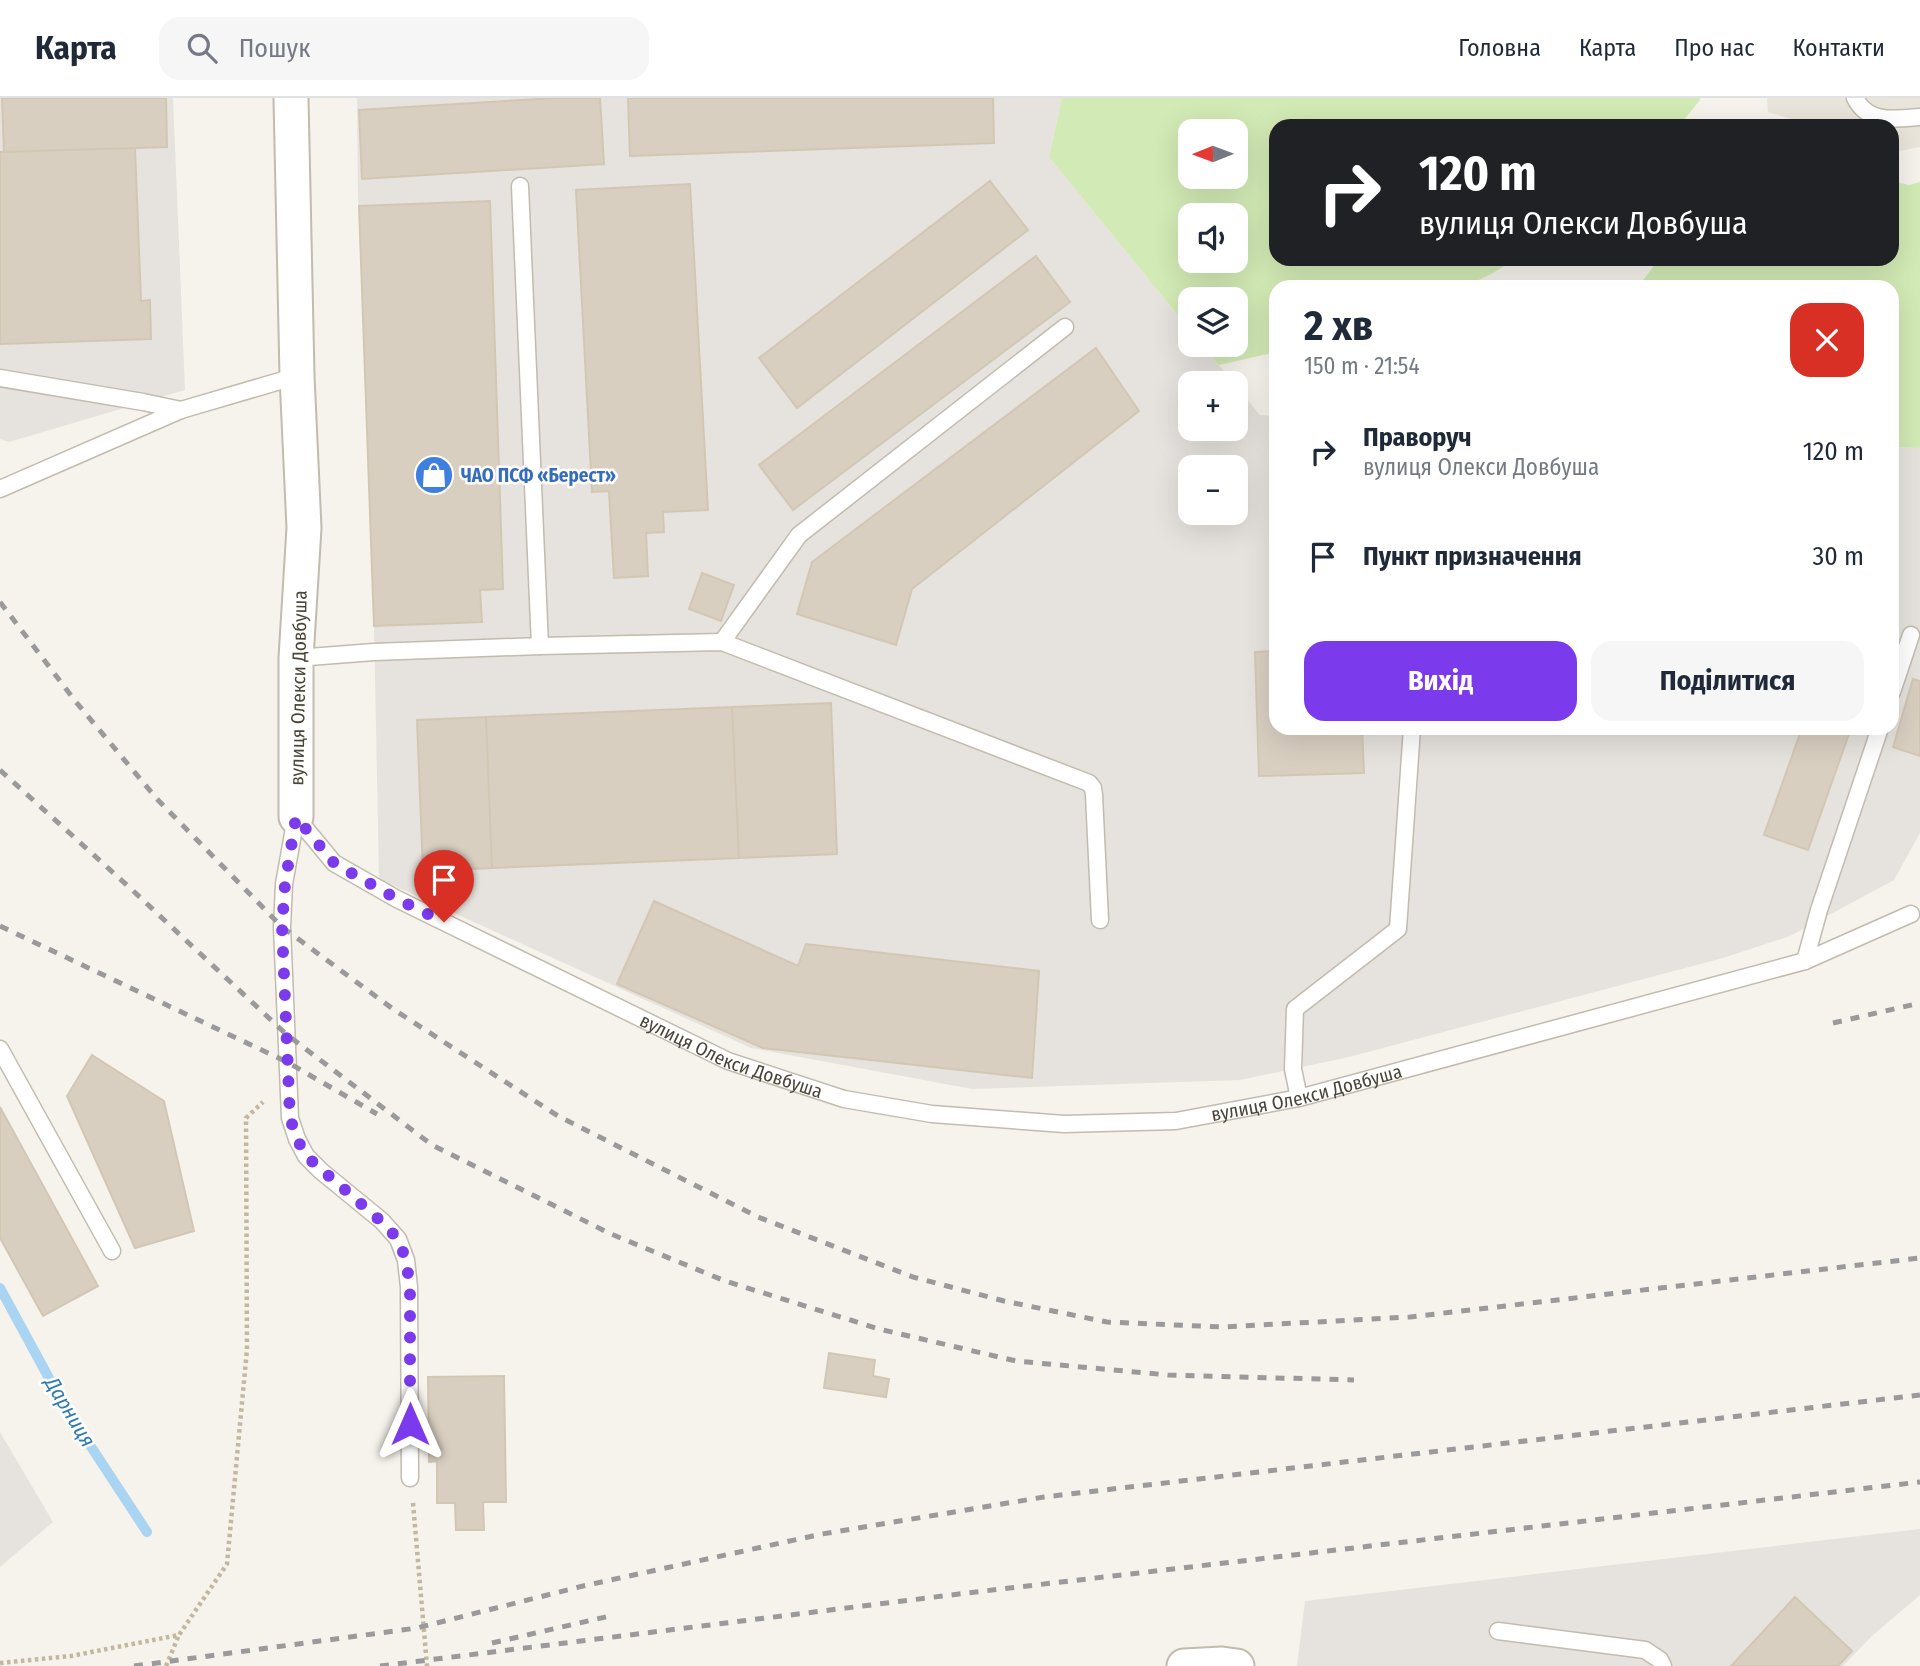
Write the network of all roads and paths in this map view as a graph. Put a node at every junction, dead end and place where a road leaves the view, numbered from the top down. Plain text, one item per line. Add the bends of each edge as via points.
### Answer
1 (291, 98) edge
2 (1855, 98) edge
3 (1920, 117) edge
4 (520, 186) dead end
5 (1065, 327) dead end
6 (297, 376) junction
7 (0, 378) edge
8 (181, 410) junction
9 (0, 489) edge
10 (1911, 635) dead end
11 (722, 642) junction
12 (540, 646) junction
13 (296, 658) junction
14 (1899, 671) edge
15 (1412, 735) edge
16 (1878, 735) edge
17 (296, 817) junction
18 (1911, 914) dead end
19 (1100, 920) dead end
20 (1805, 961) junction
21 (0, 1049) edge
22 (287, 1078) junction
23 (1299, 1098) junction
24 (112, 1251) dead end
25 (410, 1478) joint
26 (1498, 1631) dead end
27 (179, 1634) junction
28 (0, 1663) edge
29 (166, 1666) edge
30 (426, 1666) edge
31 (1184, 1666) edge
32 (1237, 1666) edge
33 (1663, 1666) edge

1 - 6 street, вулиця Олекси Довбуша
2 - 3 lane via 1872,116
4 - 12 lane
5 - 11 lane via 799,535
6 - 8 lane
6 - 13 street, вулиця Олекси Довбуша via 304,528
7 - 8 lane
8 - 9 lane
10 - 14 lane
11 - 12 lane
11 - 19 lane via 1088,783 1094,795
12 - 13 lane
13 - 17 street, вулиця Олекси Довбуша
15 - 23 lane via 1398,929 1295,1009 1293,1069
16 - 20 lane
17 - 22 lane via 282,927
17 - 23 lane, вулиця Олекси Довбуша via 334,863 397,899 728,1061 844,1099 932,1114 1065,1124 1176,1121
18 - 20 lane, вулиця Олекси Довбуша
20 - 23 lane, вулиця Олекси Довбуша
21 - 24 lane
22 - 25 lane via 290,1118 306,1156 382,1222 398,1239 406,1260 410,1287
22 - 27 path via 246,1118 247,1349 227,1564
25 - 30 path
26 - 33 lane via 1645,1650
27 - 28 path via 71,1656
27 - 29 path
31 - 32 street

